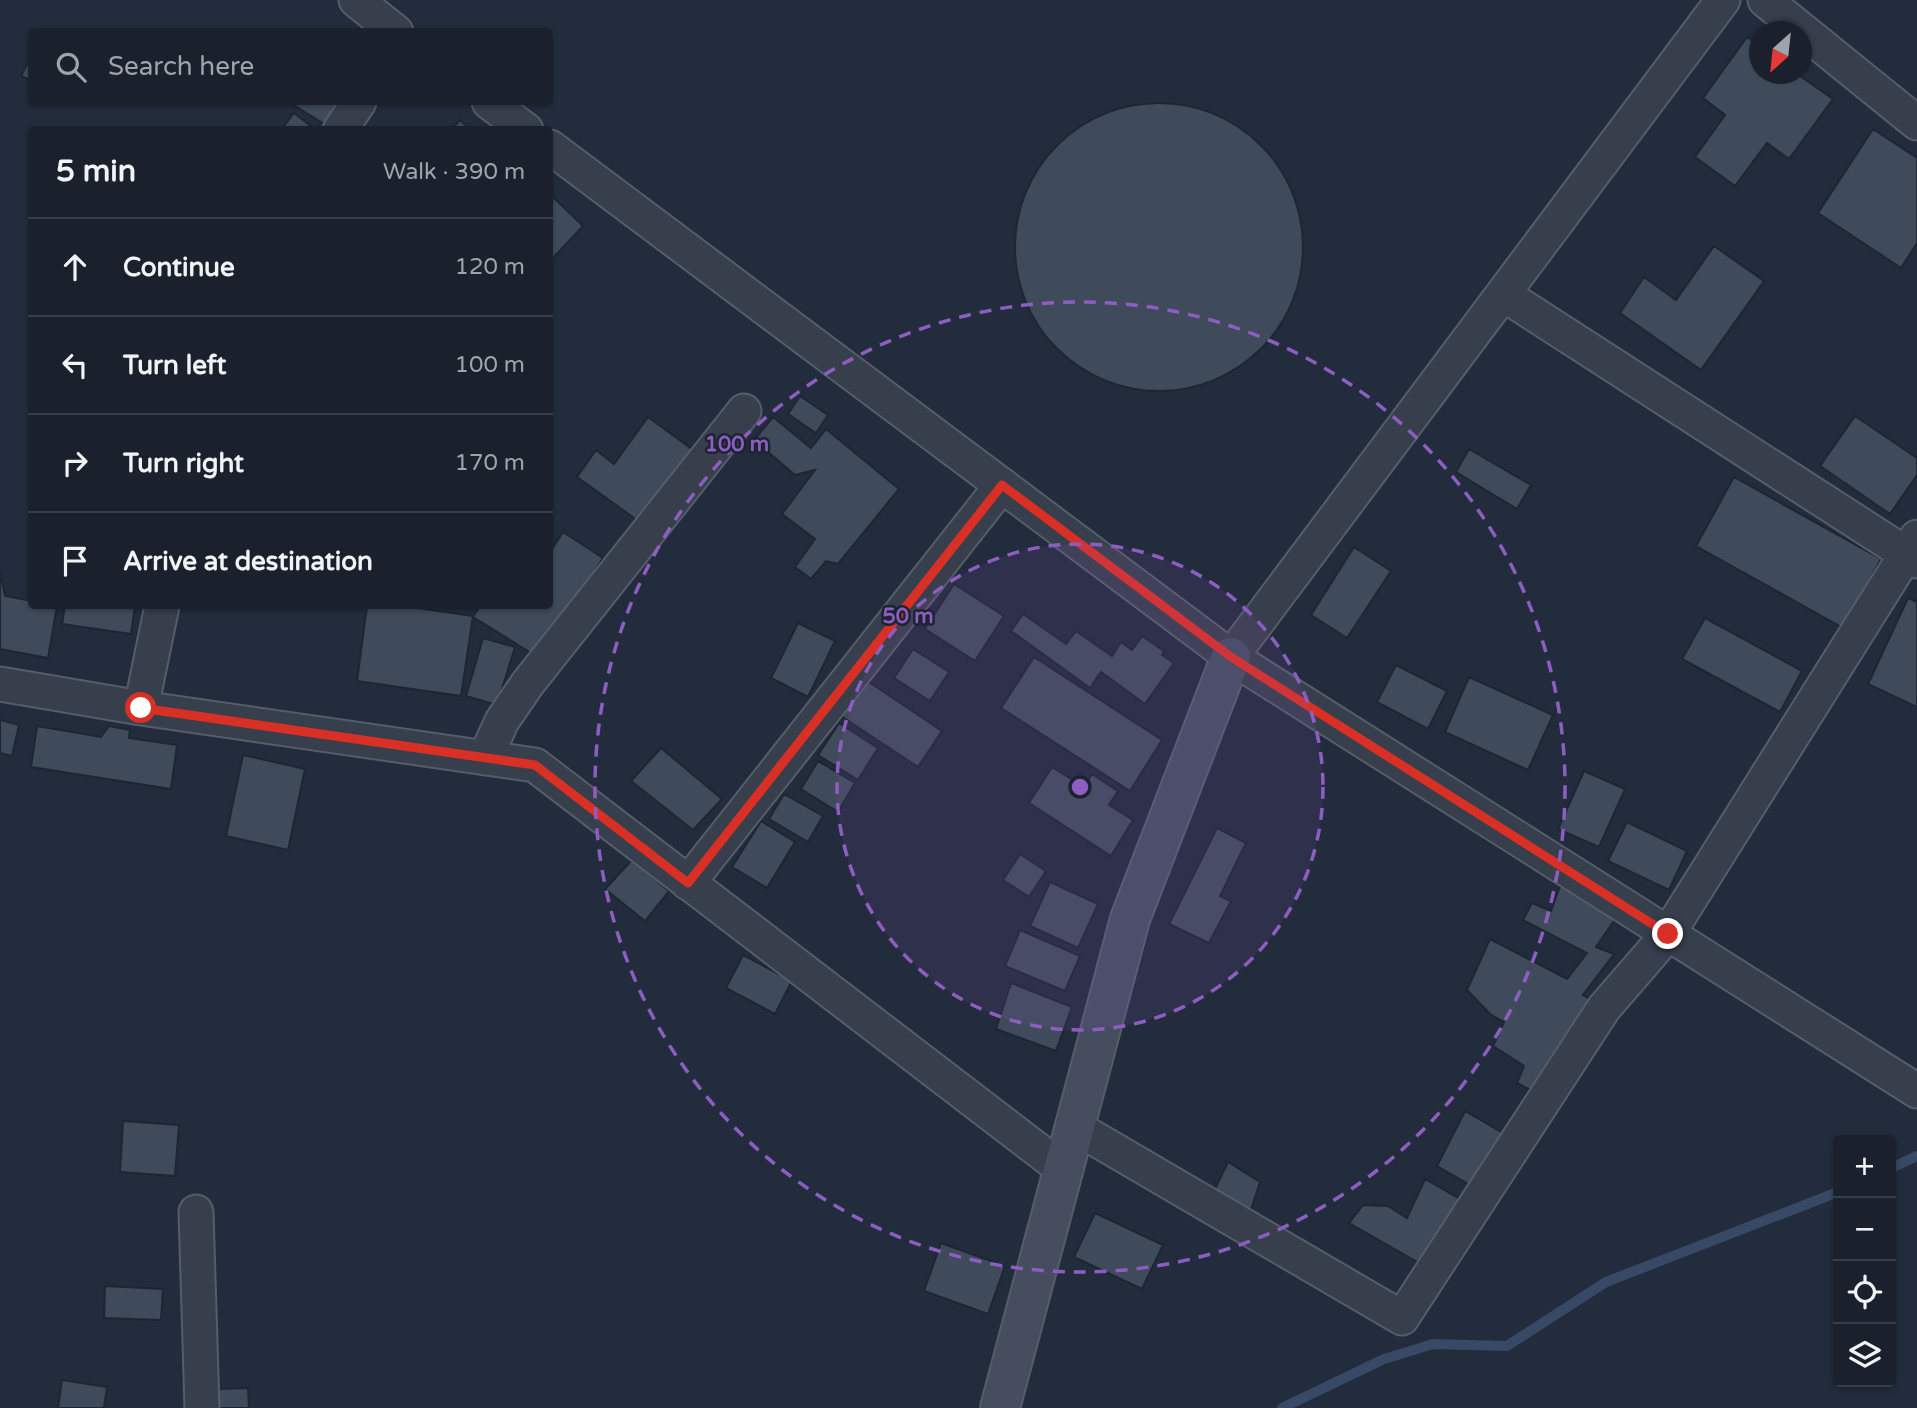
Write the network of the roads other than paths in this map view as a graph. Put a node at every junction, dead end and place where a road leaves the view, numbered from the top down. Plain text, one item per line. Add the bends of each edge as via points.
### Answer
1 (356, 0) edge
2 (1723, 0) edge
3 (1765, 0) edge
4 (391, 28) edge
5 (357, 105) edge
6 (493, 105) edge
7 (1917, 123) edge
8 (343, 126) edge
9 (521, 126) edge
10 (553, 149) edge
11 (1503, 294) junction
12 (744, 411) dead end
13 (1002, 485) junction
14 (1913, 550) edge
15 (161, 609) edge
16 (1231, 657) junction
17 (0, 684) edge
18 (141, 708) junction
19 (485, 758) junction
20 (688, 883) junction
21 (1668, 934) junction
22 (1917, 1091) edge
23 (1075, 1127) junction
24 (1064, 1170) junction
25 (195, 1213) dead end
26 (202, 1408) edge
27 (1000, 1408) edge

1 - 4 street
2 - 11 street
3 - 7 street
5 - 8 street
6 - 9 street
10 - 13 street
11 - 14 street
11 - 16 street
12 - 19 street via 528,684
13 - 16 street
13 - 20 street
14 - 21 street
15 - 18 street
16 - 21 street
16 - 23 street via 1130,919
17 - 18 street
18 - 19 street
19 - 20 street via 535,765
20 - 24 street
21 - 22 street
21 - 23 street via 1604,1008 1402,1318
23 - 24 street
24 - 27 street
25 - 26 street

